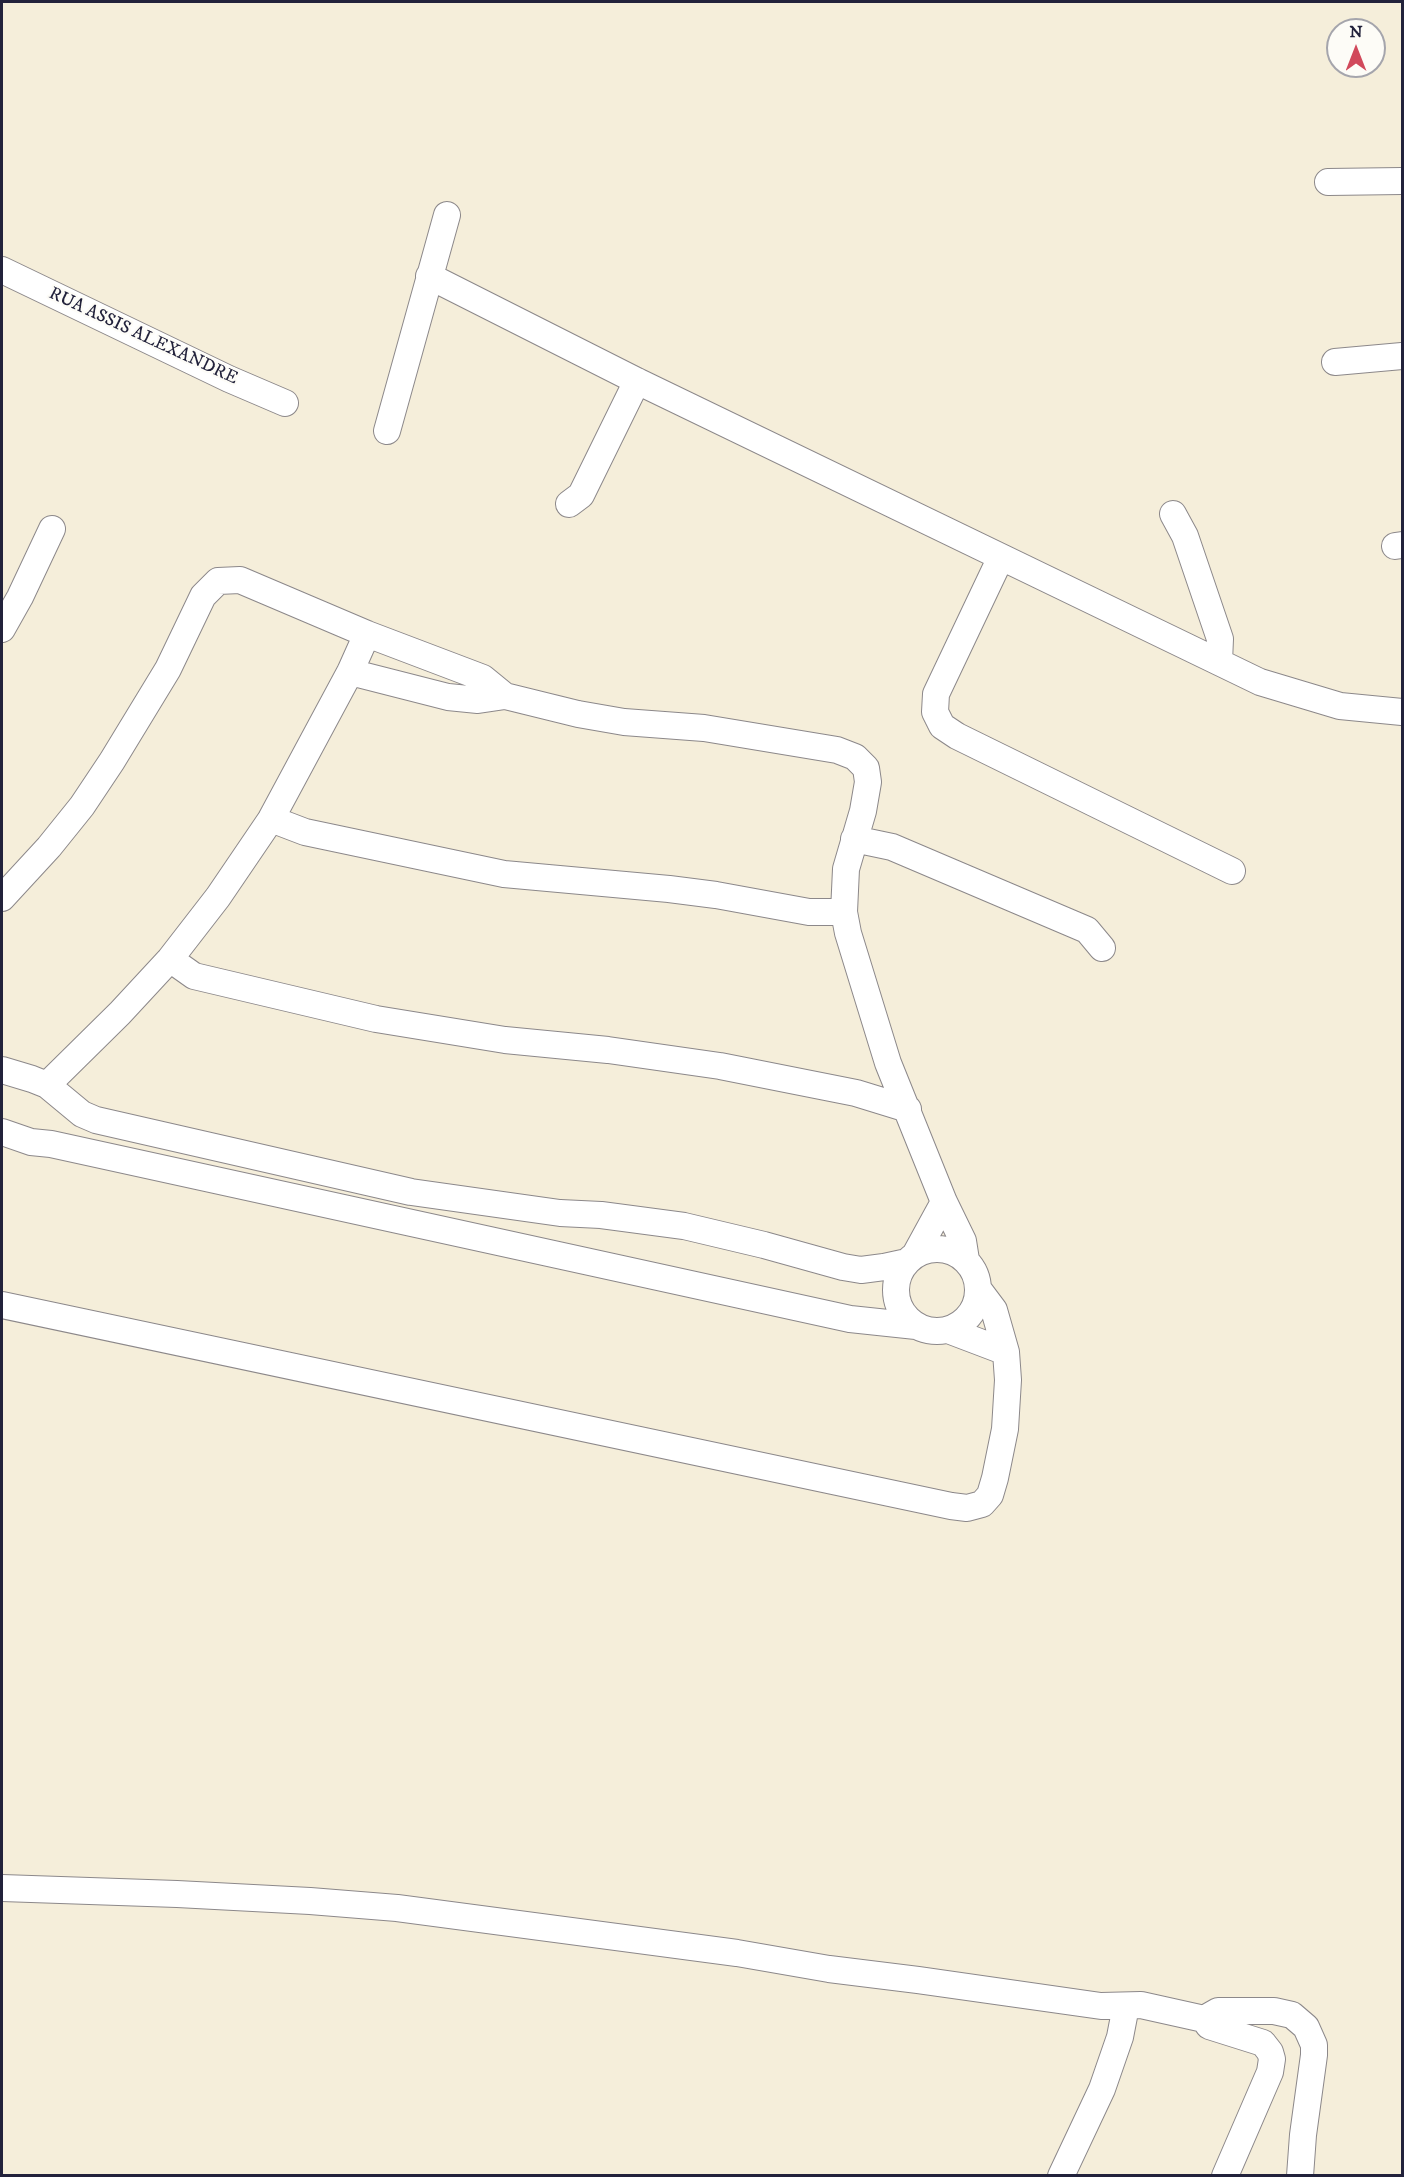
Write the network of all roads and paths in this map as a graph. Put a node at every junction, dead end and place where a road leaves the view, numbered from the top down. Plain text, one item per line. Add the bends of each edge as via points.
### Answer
1 (1402, 181) edge
2 (1328, 182) dead end
3 (447, 215) dead end
4 (2, 270) edge
5 (429, 276) junction
6 (1402, 356) edge
7 (1335, 362) dead end
8 (637, 381) junction
9 (285, 403) dead end
10 (387, 431) dead end
11 (569, 504) dead end
12 (1173, 514) dead end
13 (52, 529) dead end
14 (1001, 557) junction
15 (2, 629) edge
16 (367, 634) junction
17 (1219, 662) junction
18 (350, 672) junction
19 (505, 696) junction
20 (1402, 712) edge
21 (271, 819) junction
22 (854, 839) junction
23 (1232, 871) dead end
24 (2, 898) edge
25 (844, 912) junction
26 (1102, 948) dead end
27 (170, 959) junction
28 (888, 1063) junction
29 (2, 1070) edge
30 (47, 1085) junction
31 (856, 1093) junction
32 (68, 1103) junction
33 (908, 1109) junction
34 (2, 1132) edge
35 (51, 1144) junction
36 (944, 1203) junction
37 (911, 1258) junction
38 (966, 1260) junction
39 (979, 1290) junction
40 (2, 1305) edge
41 (916, 1326) junction
42 (948, 1330) junction
43 (1006, 1352) junction
44 (2, 1888) edge
45 (1126, 2006) junction
46 (1204, 2019) junction
47 (1061, 2175) edge
48 (1225, 2175) edge
49 (1300, 2175) edge

1 - 2 street
3 - 5 street
4 - 9 street, RUA ASSIS ALEXANDRE
5 - 8 street
5 - 10 street
6 - 7 street
8 - 11 street via 581,495
8 - 14 street
12 - 17 street via 1185,536 1220,639
13 - 15 street
14 - 17 street
14 - 23 street via 936,694 934,712 942,726
16 - 18 street
16 - 19 street via 483,678
16 - 24 street via 240,580 218,581 203,596 168,669 82,806
17 - 20 street via 1260,682 1340,706
18 - 19 street via 448,696 478,700
18 - 21 street
19 - 22 street via 578,714 745,734 837,750 855,757 866,768 868,782
21 - 25 street via 305,832 504,874 669,889 808,912
21 - 27 street via 219,897
22 - 25 street via 846,869
22 - 26 street via 892,847 1087,930
25 - 28 street
27 - 30 street
27 - 31 street via 194,976 376,1019 505,1040 668,1057
28 - 31 street
28 - 33 street
29 - 30 street
30 - 32 street
31 - 33 street
32 - 35 street via 63,1131
32 - 37 street via 96,1120 411,1192 684,1226 861,1270
33 - 36 street
34 - 35 street
35 - 41 street via 850,1319
36 - 37 street
36 - 38 street via 963,1241
37 - 38 street via 936,1249
37 - 41 street via 896,1280 897,1302
38 - 39 street
39 - 42 street via 967,1319
39 - 43 street via 994,1310
40 - 43 street via 967,1508 982,1504 990,1495 995,1478 1005,1429
41 - 42 street
42 - 43 street
44 - 45 street via 397,1908 829,1970 1101,2006
45 - 46 street
45 - 47 street via 1102,2089
46 - 48 street via 1209,2026 1263,2043 1272,2059 1270,2072
46 - 49 street via 1218,2011 1274,2011 1292,2015 1306,2027 1314,2055

